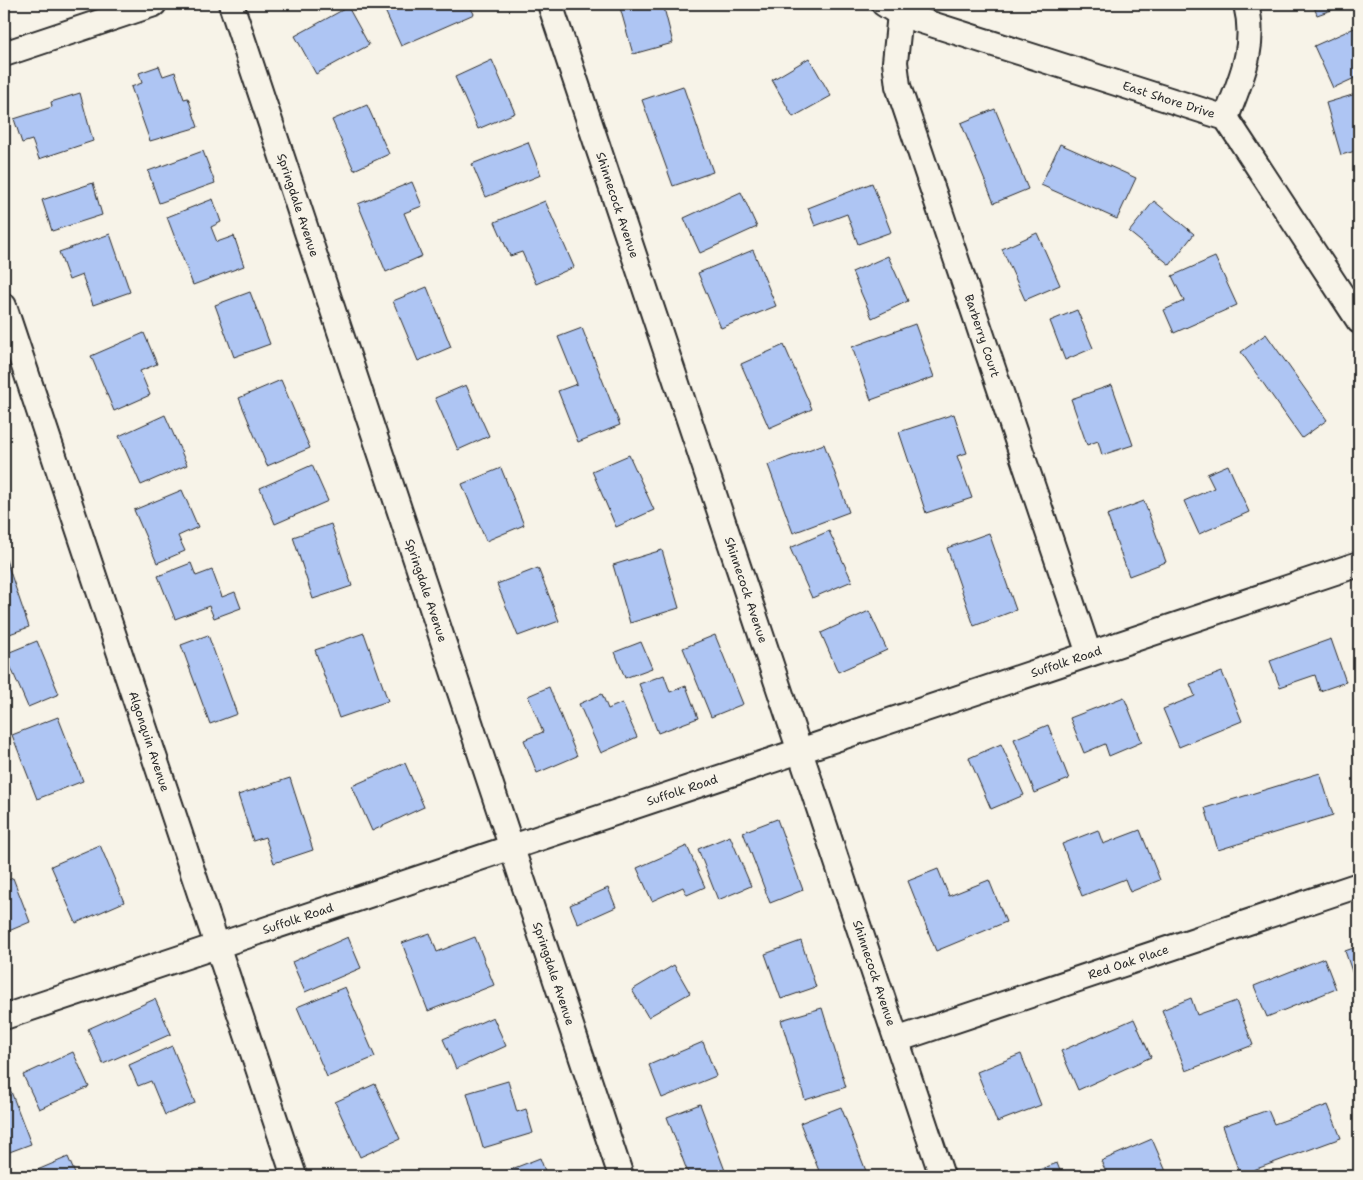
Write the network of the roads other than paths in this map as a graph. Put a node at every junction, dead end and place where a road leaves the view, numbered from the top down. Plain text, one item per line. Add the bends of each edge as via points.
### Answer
1 (154, 4) edge
2 (231, 4) edge
3 (550, 4) edge
4 (1246, 4) edge
5 (892, 9) edge
6 (4, 54) edge
7 (1226, 118) junction
8 (4, 306) edge
9 (1359, 320) edge
10 (1359, 564) edge
11 (1088, 654) junction
12 (800, 751) junction
13 (511, 847) junction
14 (1359, 885) edge
15 (217, 945) junction
16 (4, 1017) edge
17 (896, 1040) junction
18 (294, 1176) edge
19 (621, 1176) edge
20 (942, 1176) edge

1 - 6 street
2 - 13 street, Springdale Avenue
3 - 12 street, Shinnecock Avenue
4 - 7 street via 1250,20 1249,55
5 - 7 street, East Shore Drive
5 - 11 street, Barberry Court via 898,86
7 - 9 street, East Shore Drive
8 - 15 street, Algonquin Avenue
10 - 11 street, Suffolk Road
11 - 12 street, Suffolk Road
12 - 13 street, Suffolk Road
12 - 17 street, Shinnecock Avenue
13 - 15 street, Suffolk Road
13 - 19 street, Springdale Avenue
14 - 17 street, Red Oak Place
15 - 16 street, Suffolk Road
15 - 18 street, Algonquin Avenue
17 - 20 street, Shinnecock Avenue

